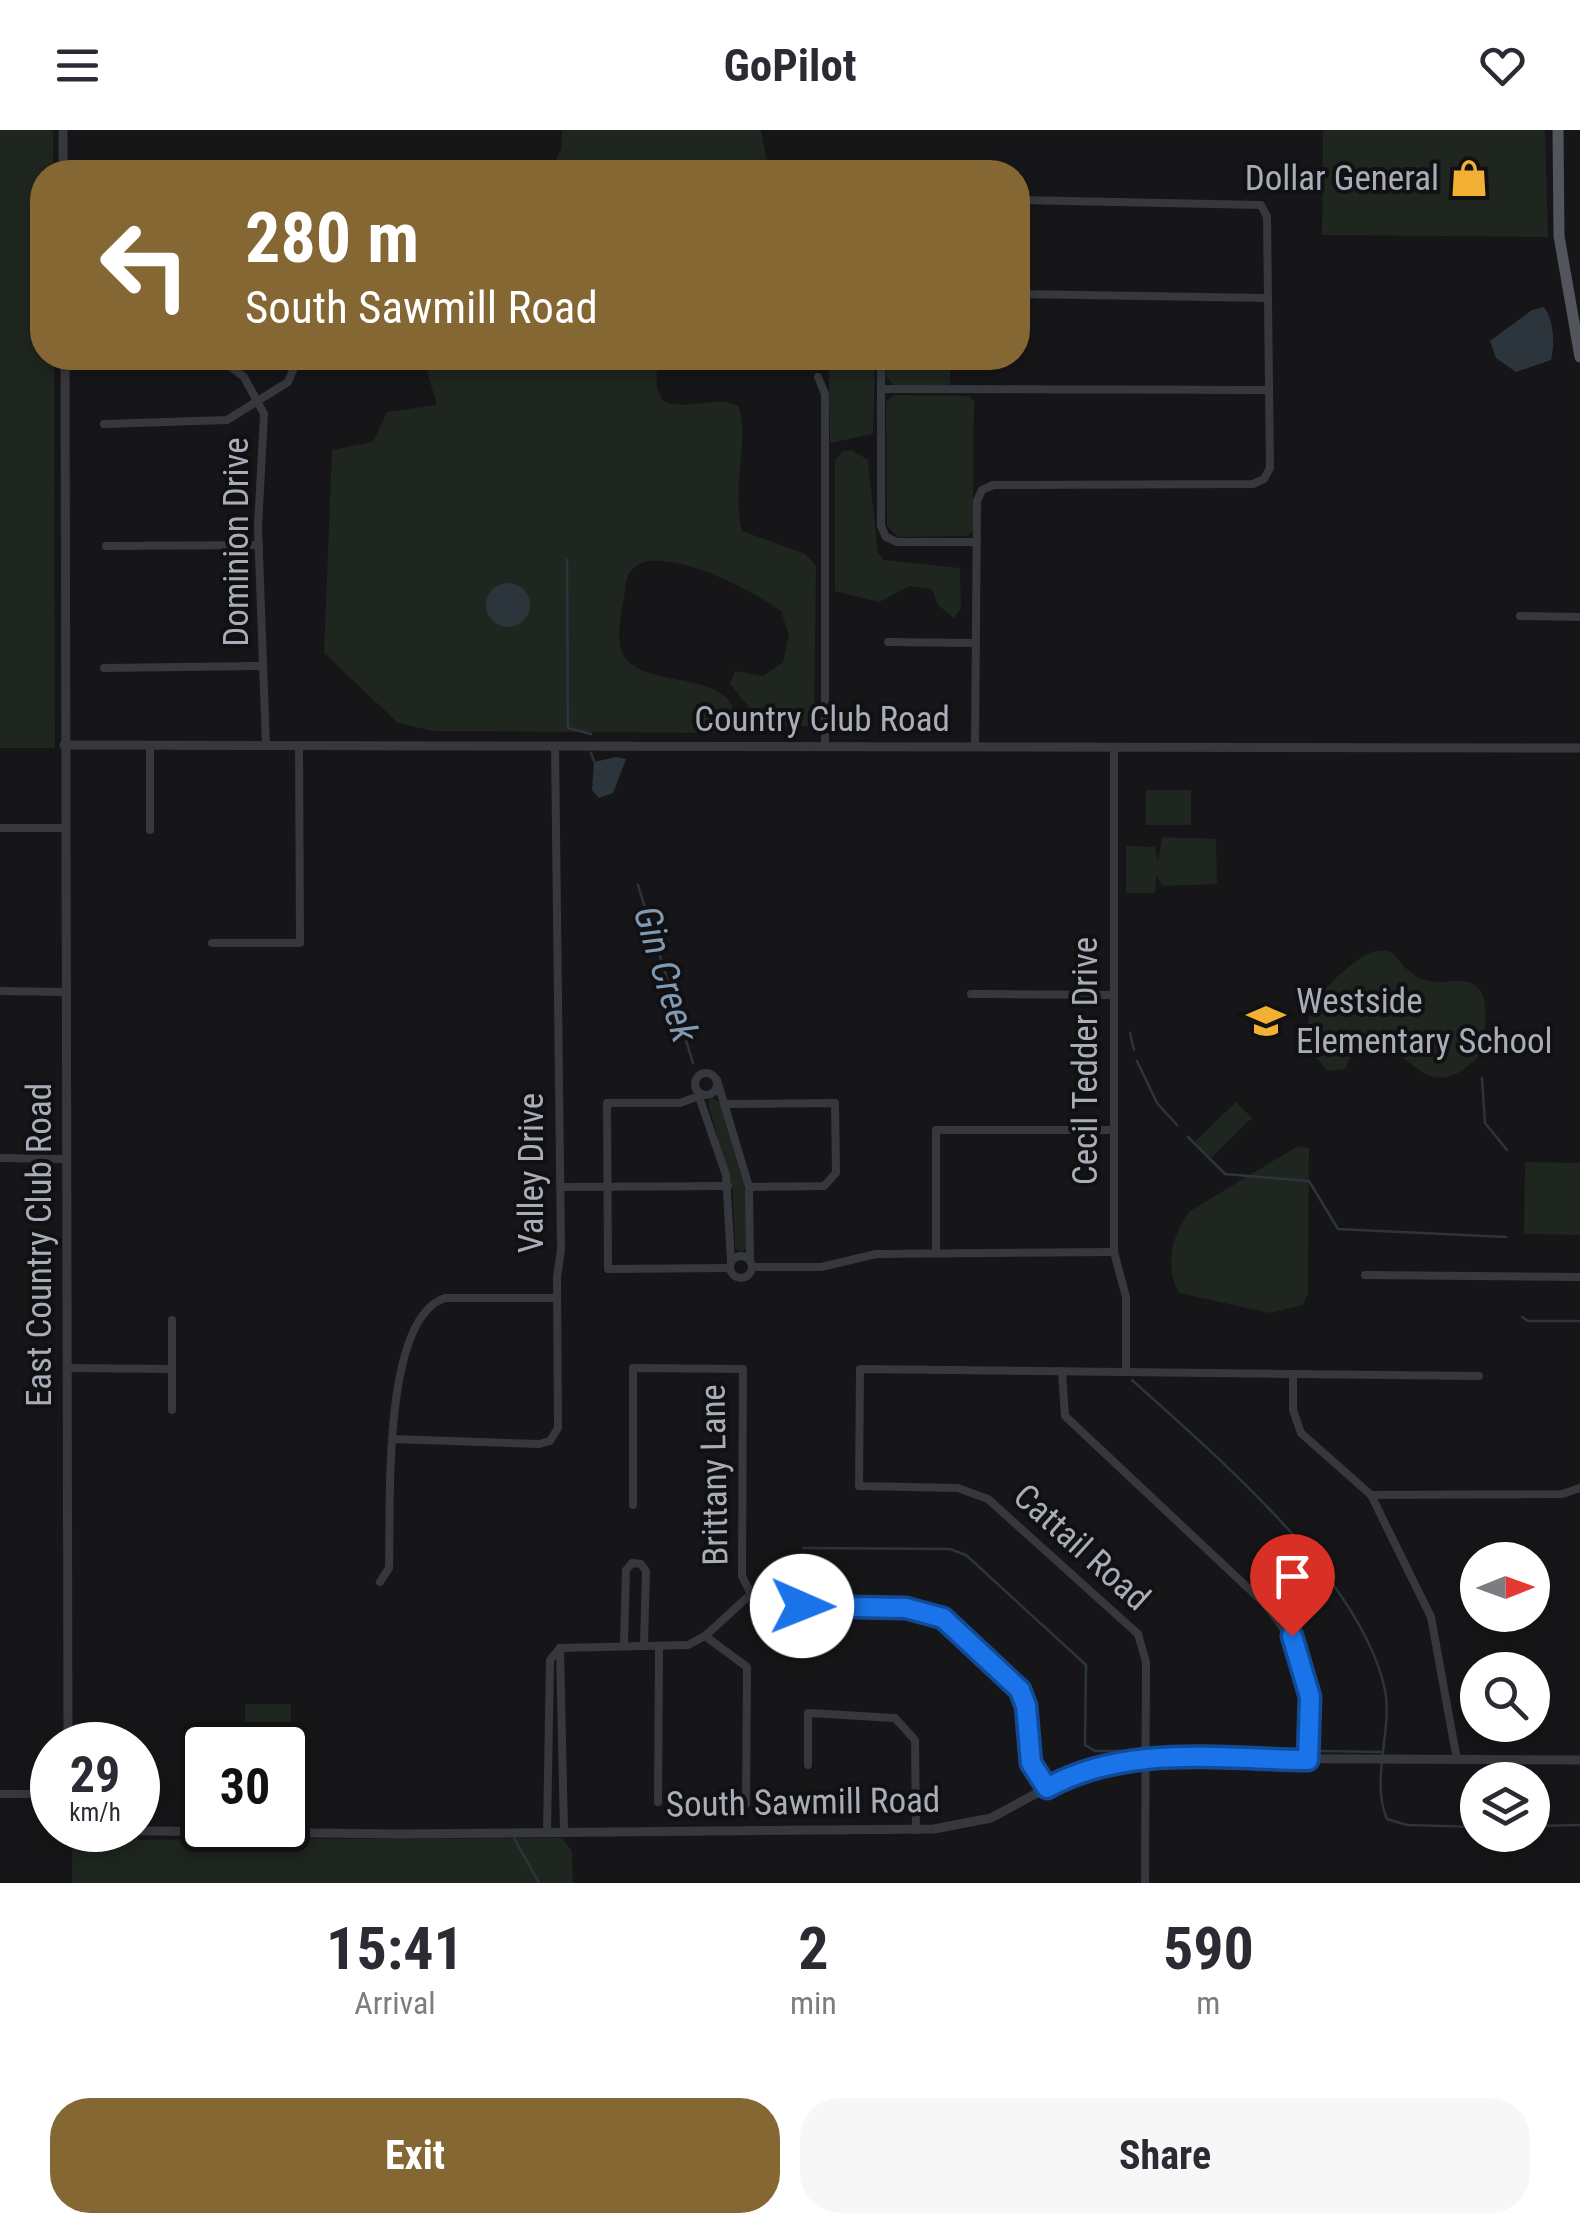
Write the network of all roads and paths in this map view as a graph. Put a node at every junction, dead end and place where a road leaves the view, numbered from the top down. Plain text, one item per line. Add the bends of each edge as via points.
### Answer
1 (63, 130) edge
2 (1558, 130) edge
3 (63, 160) edge
4 (1030, 200) edge
5 (1030, 294) edge
6 (1268, 298) junction
7 (1580, 353) edge
8 (65, 370) edge
9 (236, 370) edge
10 (293, 370) edge
11 (880, 370) edge
12 (818, 378) dead end
13 (881, 388) junction
14 (1268, 390) junction
15 (258, 402) junction
16 (104, 424) dead end
17 (977, 542) junction
18 (259, 545) junction
19 (106, 546) dead end
20 (1520, 616) dead end
21 (1580, 617) edge
22 (888, 642) dead end
23 (976, 642) junction
24 (263, 666) junction
25 (104, 668) dead end
26 (64, 746) junction
27 (150, 746) junction
28 (266, 746) junction
29 (299, 746) junction
30 (555, 746) junction
31 (825, 747) junction
32 (975, 747) junction
33 (1114, 748) junction
34 (1580, 748) edge
35 (0, 828) edge
36 (64, 828) junction
37 (150, 830) dead end
38 (212, 943) dead end
39 (0, 991) edge
40 (65, 992) junction
41 (971, 994) dead end
42 (1112, 994) junction
43 (717, 1080) junction
44 (698, 1092) junction
45 (726, 1104) junction
46 (1112, 1130) junction
47 (0, 1158) edge
48 (66, 1159) junction
49 (728, 1186) junction
50 (561, 1187) junction
51 (607, 1187) junction
52 (748, 1187) junction
53 (936, 1252) junction
54 (1114, 1252) junction
55 (730, 1264) junction
56 (751, 1264) junction
57 (1365, 1276) dead end
58 (1580, 1276) edge
59 (557, 1298) junction
60 (172, 1320) dead end
61 (67, 1368) junction
62 (172, 1369) junction
63 (1062, 1371) junction
64 (1126, 1372) junction
65 (1293, 1374) junction
66 (1479, 1376) dead end
67 (172, 1410) dead end
68 (394, 1439) junction
69 (1580, 1488) edge
70 (1371, 1495) junction
71 (633, 1505) dead end
72 (380, 1582) dead end
73 (751, 1594) junction
74 (705, 1636) junction
75 (624, 1646) junction
76 (644, 1646) junction
77 (659, 1646) junction
78 (560, 1648) junction
79 (68, 1722) edge
80 (1145, 1758) junction
81 (1308, 1760) junction
82 (1457, 1760) junction
83 (1580, 1760) edge
84 (808, 1765) dead end
85 (1047, 1788) junction
86 (0, 1794) edge
87 (30, 1794) edge
88 (726, 1796) dead end
89 (658, 1802) dead end
90 (916, 1830) junction
91 (546, 1832) junction
92 (564, 1832) junction
93 (160, 1834) edge
94 (1146, 1883) edge

1 - 3 street
2 - 7 main road via 1559,236
4 - 6 street via 1261,205 1267,216
5 - 6 street
6 - 14 street
8 - 26 street, East Country Club Road
9 - 15 street, Dominion Drive
10 - 15 street via 288,382
11 - 13 street
12 - 31 street via 825,394
13 - 14 street
13 - 17 street via 886,537
14 - 17 street via 1270,468 1264,479 993,484 978,501
15 - 16 street via 216,422
15 - 18 street, Dominion Drive via 264,414
17 - 23 street
18 - 19 street
18 - 24 street, Dominion Drive
20 - 21 street
22 - 23 street
23 - 32 street
24 - 25 street
24 - 28 street, Dominion Drive
26 - 27 street, Country Club Road
26 - 36 street, East Country Club Road
27 - 28 street, Country Club Road
27 - 37 street
28 - 29 street, Country Club Road
29 - 30 street, Country Club Road
29 - 38 street via 300,943
30 - 31 street, Country Club Road
30 - 50 street, Valley Drive
31 - 32 street, Country Club Road
32 - 33 street, Country Club Road
33 - 34 street, Country Club Road
33 - 42 street, Cecil Tedder Drive
35 - 36 street
36 - 40 street, East Country Club Road
39 - 40 street
40 - 48 street, East Country Club Road
41 - 42 street
42 - 46 street, Cecil Tedder Drive
43 - 44 street via 708,1095
43 - 44 street via 702,1073
43 - 45 street
44 - 49 street
44 - 51 street via 680,1103 607,1103
45 - 52 street
45 - 52 street via 836,1103 832,1181
46 - 53 street via 936,1130
46 - 54 street, Cecil Tedder Drive
47 - 48 street
48 - 61 street, East Country Club Road
49 - 51 street
49 - 55 street
50 - 51 street
50 - 59 street, Valley Drive
51 - 55 street via 608,1269
52 - 56 street
53 - 54 street
53 - 56 street via 876,1254 821,1267
54 - 64 street, Cecil Tedder Drive via 1126,1297
55 - 56 street via 741,1256
55 - 56 street via 743,1278
57 - 58 street
59 - 68 street via 431,1302 419,1314 395,1384
59 - 68 street, Valley Drive via 558,1428 550,1441
60 - 62 street
61 - 62 street
61 - 79 street, East Country Club Road
62 - 67 street
63 - 64 street
63 - 80 street, Cattail Road via 860,1369 859,1486 958,1488 988,1499 1130,1626 1146,1662
63 - 81 street via 1065,1416 1292,1636 1310,1697
64 - 65 street
65 - 66 street
65 - 70 street via 1301,1433
68 - 72 street via 389,1568
69 - 70 street via 1562,1494
70 - 82 street via 1431,1616
71 - 73 street, Brittany Lane via 634,1368 743,1368 742,1576
73 - 74 street
73 - 85 street, Brittany Lane via 768,1606 906,1608 943,1618 1020,1690 1031,1763
74 - 77 street via 688,1645
74 - 88 street via 747,1666 746,1804 737,1806
75 - 76 street
75 - 76 street via 626,1570 640,1564 646,1570
75 - 78 street
76 - 77 street
77 - 89 street
78 - 91 street via 550,1660
78 - 92 street
80 - 81 street, South Sawmill Road
80 - 85 street, South Sawmill Road via 1104,1763
80 - 94 street, Cattail Road
81 - 82 street, South Sawmill Road
82 - 83 street, South Sawmill Road
84 - 90 street via 808,1714 895,1718 915,1740
85 - 90 street, South Sawmill Road via 980,1822
86 - 87 street
90 - 92 street, South Sawmill Road
91 - 92 street, South Sawmill Road
91 - 93 street, South Sawmill Road

